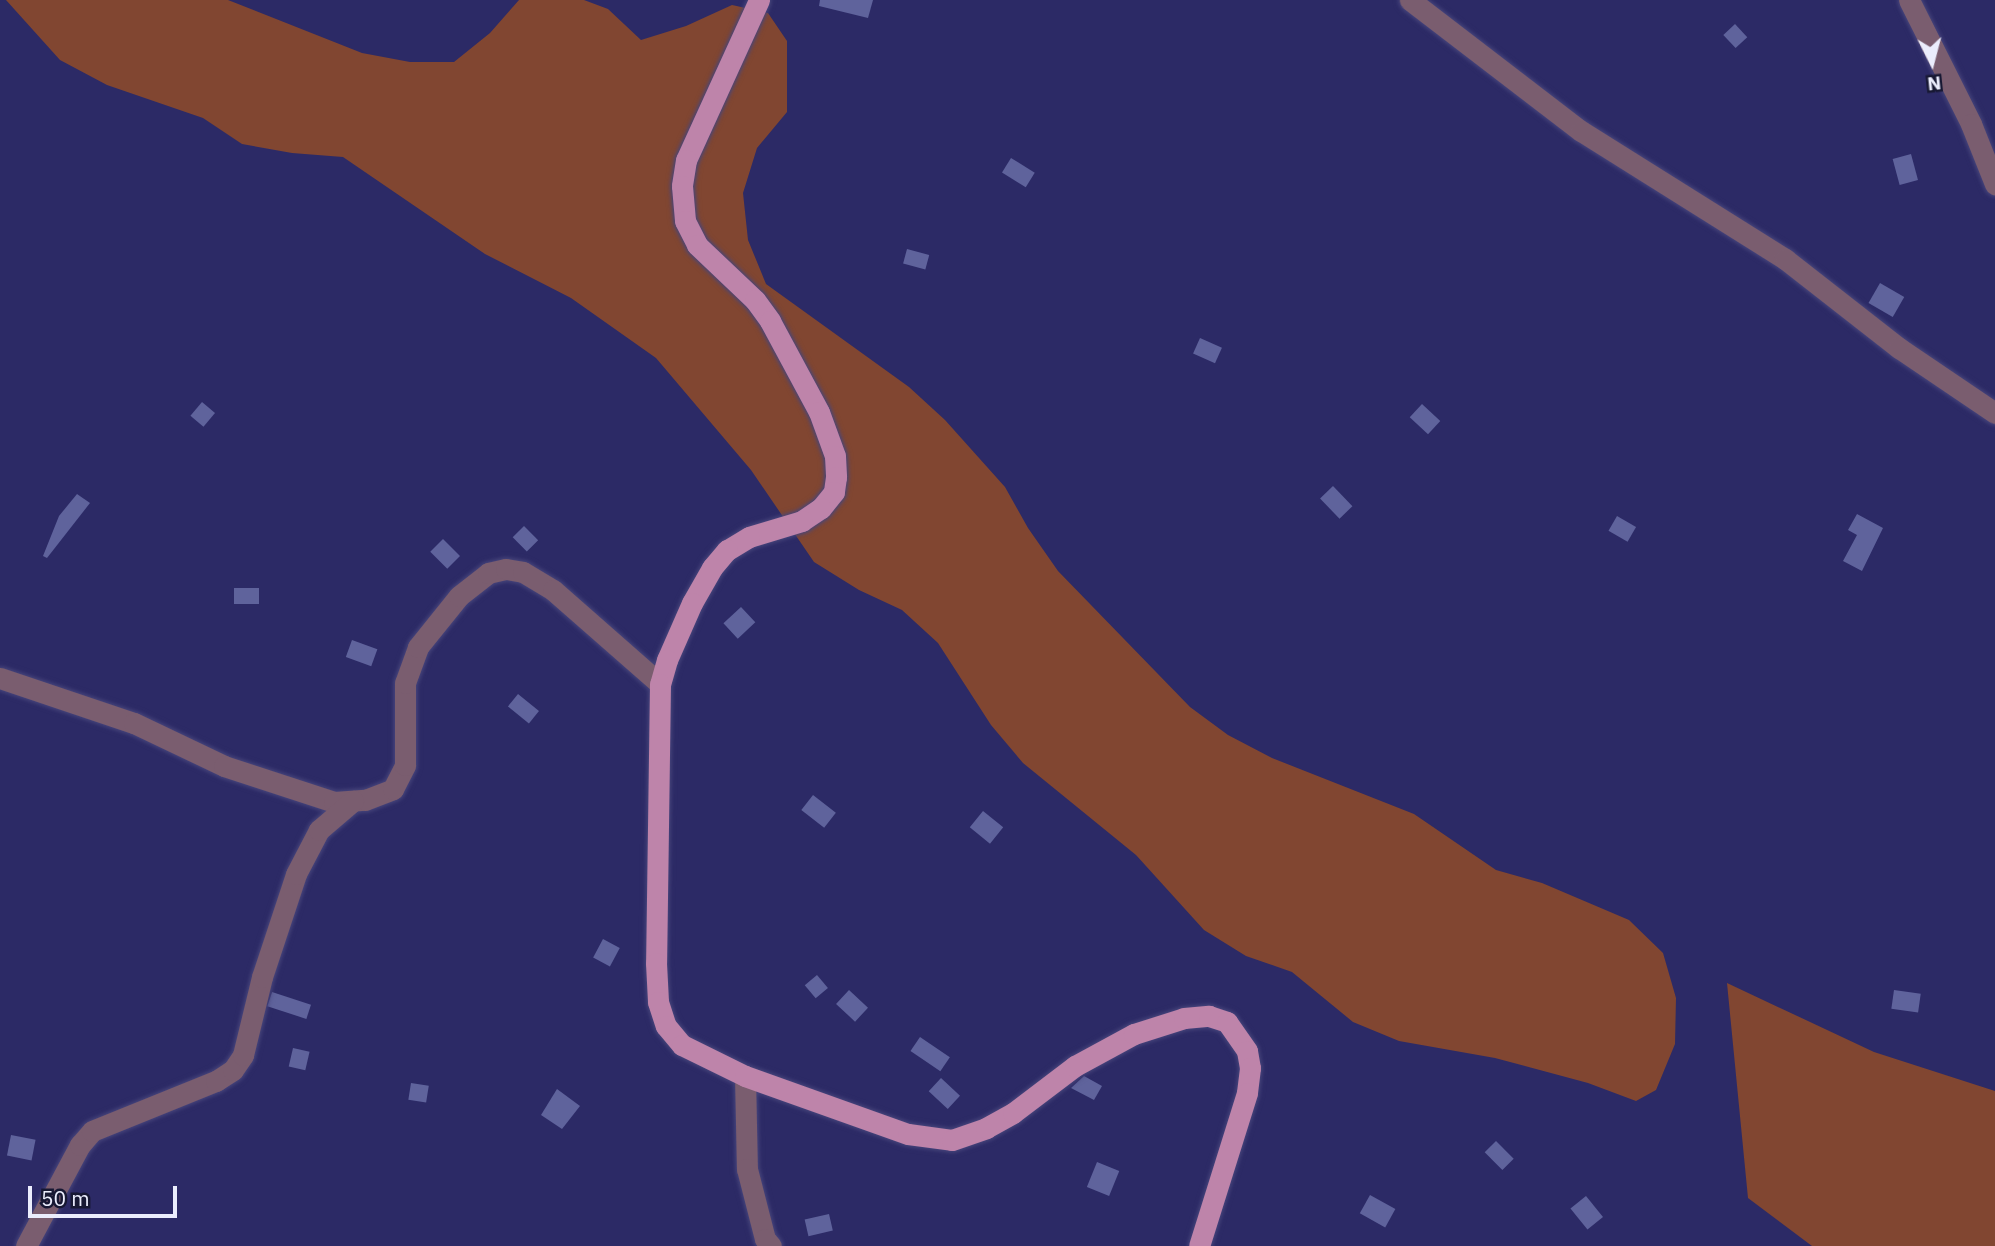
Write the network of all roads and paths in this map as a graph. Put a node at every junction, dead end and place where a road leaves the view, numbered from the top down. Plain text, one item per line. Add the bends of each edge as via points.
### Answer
1 (759, 0) edge
2 (1410, 0) edge
3 (1909, 0) edge
4 (1995, 184) edge
5 (1995, 412) edge
6 (0, 678) edge
7 (660, 684) junction
8 (352, 801) junction
9 (745, 1076) junction
10 (26, 1246) edge
11 (771, 1246) edge
12 (1199, 1246) edge

1 - 7 main road via 686,160 682,186 685,221 697,245 755,300 770,321 819,412 835,456 834,492 821,509 802,521 748,537 727,550 692,603
2 - 5 street via 1581,131 1785,259 1899,348
3 - 4 street via 1971,124
6 - 8 street via 134,723 224,766 334,802
7 - 8 street via 553,590 523,572 488,573 459,596 418,647 405,682 405,765 393,789
7 - 9 main road via 658,1002 666,1027 682,1045
8 - 10 street via 319,830 296,874 261,977 243,1055 233,1070 92,1131
9 - 11 street via 747,1169 765,1239
9 - 12 main road via 908,1134 952,1140 1013,1113 1075,1066 1134,1034 1184,1018 1209,1016 1227,1023 1247,1051 1250,1068 1247,1093

